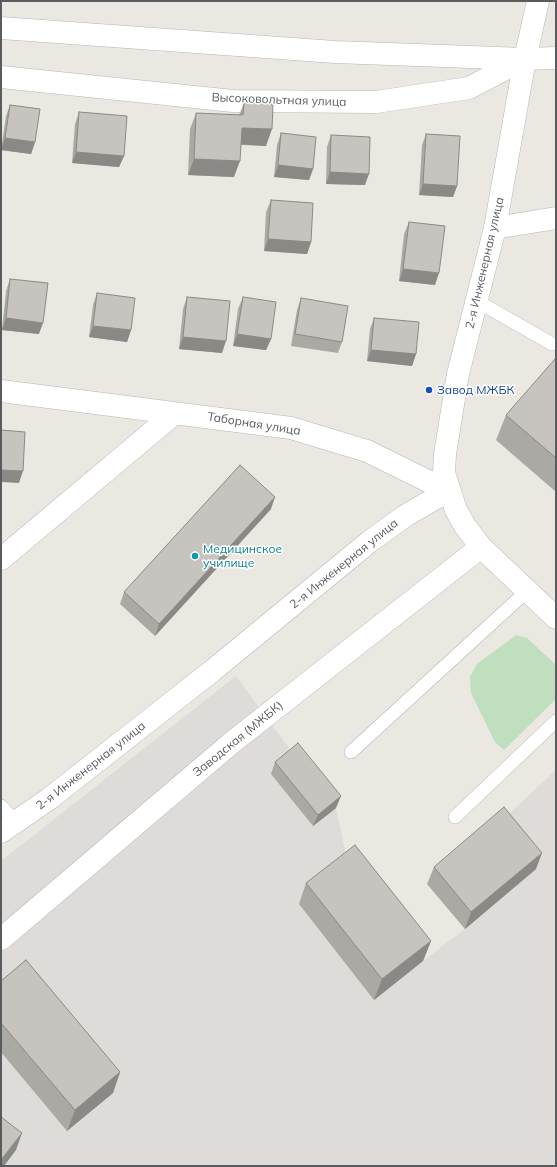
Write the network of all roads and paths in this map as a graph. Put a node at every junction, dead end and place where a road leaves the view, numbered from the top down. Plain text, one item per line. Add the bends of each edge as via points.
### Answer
1 (538, 1) edge
2 (1, 28) edge
3 (556, 58) edge
4 (525, 59) junction
5 (1, 77) edge
6 (556, 218) edge
7 (495, 228) junction
8 (477, 301) junction
9 (552, 344) dead end
10 (1, 391) edge
11 (175, 413) junction
12 (448, 491) junction
13 (481, 547) junction
14 (1, 559) edge
15 (527, 591) junction
16 (556, 618) edge
17 (556, 721) edge
18 (351, 752) dead end
19 (1, 806) edge
20 (455, 817) dead end
21 (8, 827) edge
22 (1, 939) edge

1 - 4 street, 2-я Инженерная улица
2 - 4 street, Высоковольтная улица via 335,52
3 - 4 street, Высоковольтная улица
4 - 5 street, Высоковольтная улица via 469,88 376,102 233,101
4 - 7 street, 2-я Инженерная улица
6 - 7 street
7 - 8 street, 2-я Инженерная улица
8 - 9 lane
8 - 12 street, 2-я Инженерная улица via 458,374 445,454 444,473
10 - 11 street, Таборная улица
11 - 12 street, Таборная улица via 290,428 367,451
11 - 14 street
12 - 13 street via 464,526
12 - 21 street, 2-я Инженерная улица via 405,516 370,542 212,671 48,799
13 - 15 street
13 - 22 street, Заводская (МЖБК) via 230,744
15 - 16 street
15 - 18 lane
17 - 20 lane
19 - 21 lane

